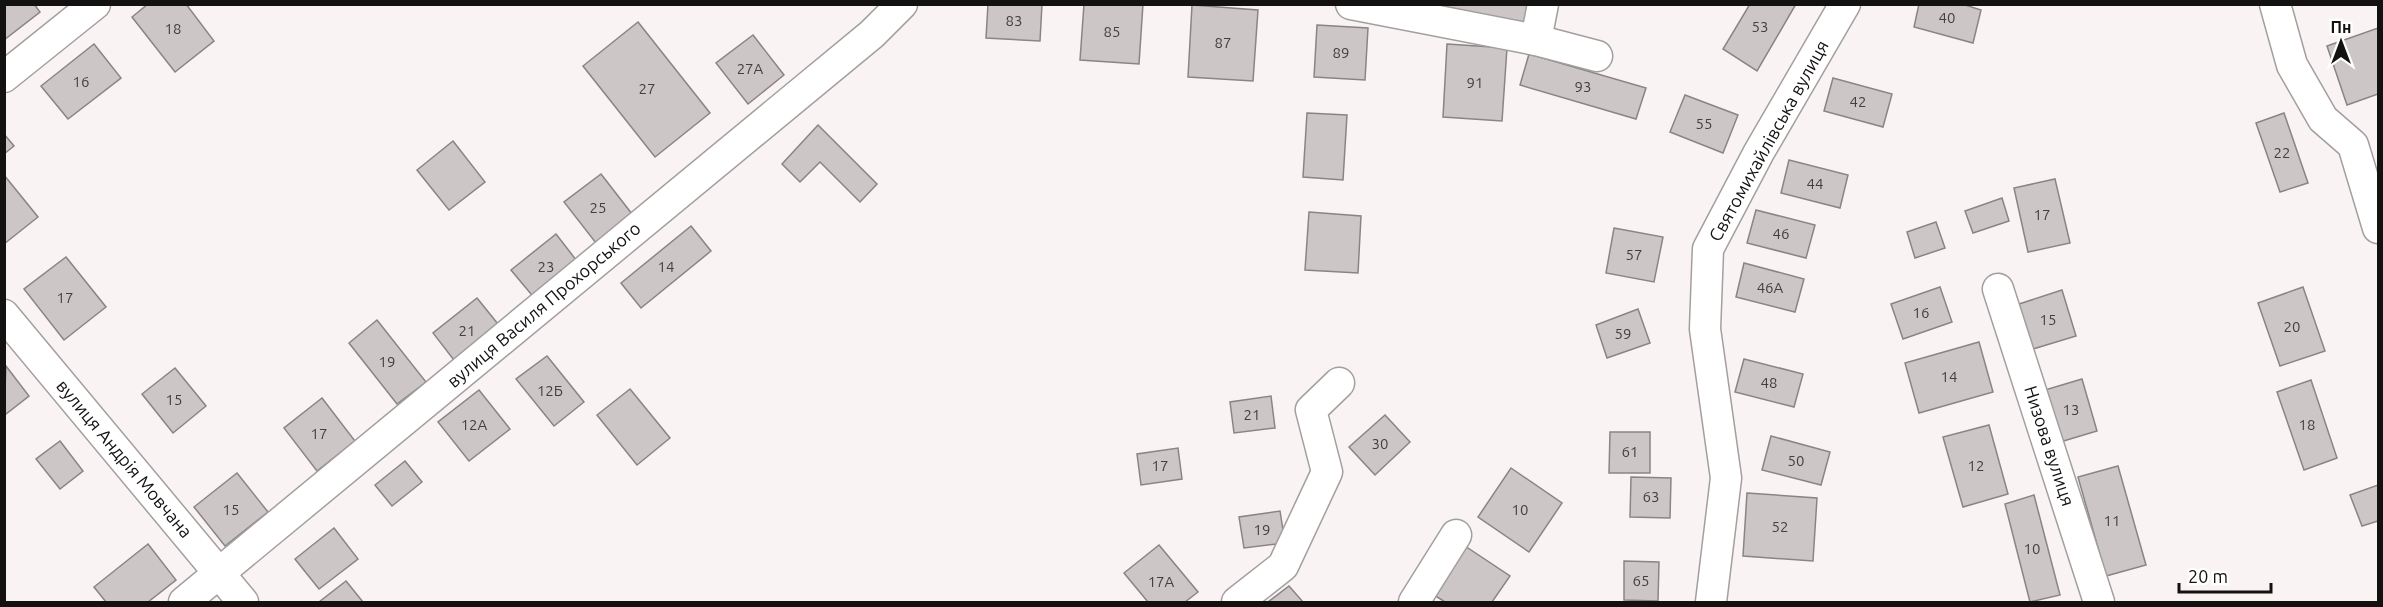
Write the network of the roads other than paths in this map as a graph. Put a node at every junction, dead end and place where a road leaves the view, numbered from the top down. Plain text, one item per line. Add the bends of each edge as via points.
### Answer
1 (95, 4) edge
2 (902, 4) edge
3 (1351, 4) edge
4 (1543, 4) edge
5 (1845, 4) edge
6 (2275, 4) edge
7 (1536, 40) junction
8 (1597, 56) dead end
9 (4, 77) edge
10 (2366, 141) edge
11 (2379, 228) edge
12 (1998, 289) dead end
13 (4, 315) edge
14 (1340, 383) dead end
15 (1456, 535) dead end
16 (218, 573) junction
17 (184, 603) edge
18 (243, 603) edge
19 (1237, 603) edge
20 (1414, 603) edge
21 (1711, 603) edge
22 (2099, 603) edge

1 - 9 street
2 - 16 street, вулиця Василя Прохорського via 872,34
3 - 7 street
4 - 7 street
5 - 21 street, Святомихайлівська вулиця via 1708,249 1705,328 1726,478
6 - 10 street via 2292,65 2323,119
7 - 8 street
10 - 11 street
12 - 22 street, Низова вулиця
13 - 16 street, вулиця Андрія Мовчана
14 - 19 street via 1311,410 1327,472 1283,566
15 - 20 street
16 - 17 street, вулиця Василя Прохорського
16 - 18 street, вулиця Андрія Мовчана

